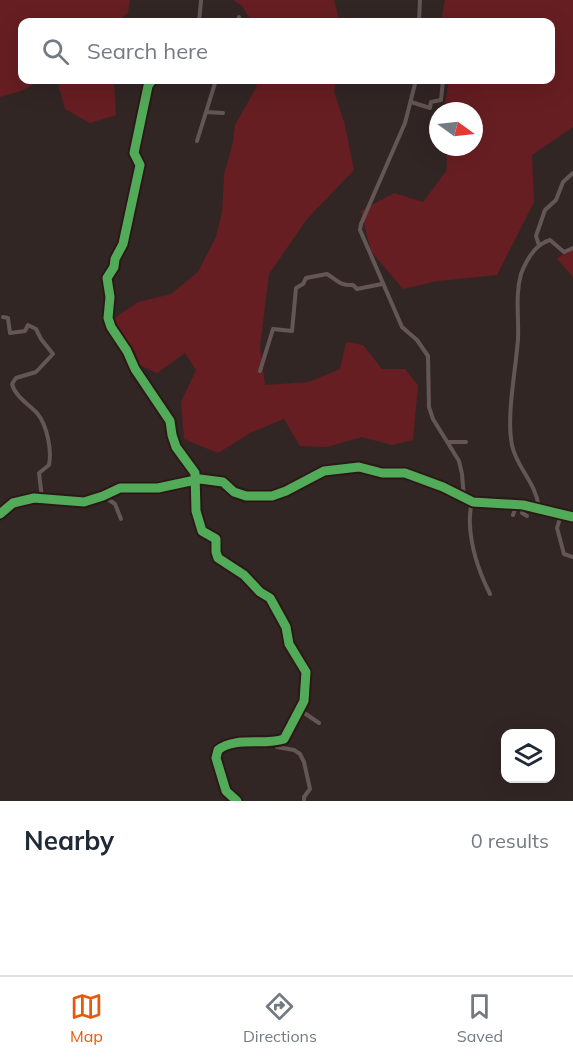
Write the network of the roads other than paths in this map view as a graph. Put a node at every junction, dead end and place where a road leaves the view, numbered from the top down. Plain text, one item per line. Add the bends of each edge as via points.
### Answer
1 (420, 0) edge
2 (201, 1) edge
3 (199, 18) edge
4 (419, 18) edge
5 (149, 84) edge
6 (215, 84) edge
7 (415, 84) edge
8 (443, 84) edge
9 (411, 102) junction
10 (206, 112) junction
11 (223, 113) dead end
12 (197, 141) dead end
13 (573, 173) edge
14 (539, 245) junction
15 (573, 248) edge
16 (382, 284) junction
17 (3, 317) dead end
18 (260, 371) dead end
19 (448, 442) junction
20 (466, 442) dead end
21 (195, 480) junction
22 (103, 496) junction
23 (42, 498) junction
24 (464, 498) junction
25 (471, 502) junction
26 (517, 504) junction
27 (523, 505) junction
28 (539, 508) junction
29 (0, 514) edge
30 (513, 515) dead end
31 (561, 515) junction
32 (527, 516) dead end
33 (573, 517) edge
34 (121, 519) dead end
35 (573, 558) edge
36 (490, 594) dead end
37 (300, 710) junction
38 (319, 723) dead end
39 (275, 741) junction
40 (237, 801) edge
41 (304, 801) edge

1 - 4 street
2 - 3 street
5 - 21 street via 134,153 140,165 123,244 106,278 110,297 108,318 135,369 170,421 176,447 193,468
6 - 10 street
7 - 9 street
8 - 9 street via 441,100 431,102 430,108
9 - 16 street via 360,227
10 - 11 street
10 - 12 street
13 - 14 street via 545,210 536,236
14 - 15 street via 550,240 564,252
14 - 28 street via 519,281 512,408 512,444
16 - 18 street via 357,289 338,283 327,273 306,278 296,288 292,331 273,329
16 - 19 street via 402,327 428,357 429,407
17 - 23 street via 8,318 9,332 20,333 28,325 37,330 53,354 36,372 16,378 12,385 39,416 50,446 49,465 39,473
19 - 20 street
19 - 24 street via 459,461
21 - 22 street via 158,488 120,488
21 - 24 street via 223,482 237,494 258,497 286,491 324,471 360,467 382,473 405,472
21 - 37 street via 196,511 202,531 216,539 218,558 270,598 286,627 289,644 305,668 305,698
22 - 23 street via 84,502
22 - 34 street via 115,504
23 - 29 street via 18,501
24 - 25 street
25 - 26 street
25 - 36 street via 472,538
26 - 27 street
26 - 30 street
27 - 28 street
27 - 32 street via 522,513
28 - 31 street
31 - 33 street
31 - 35 street via 557,528 563,553
37 - 38 street
37 - 39 street via 284,739
39 - 40 street via 238,743 218,750 216,758 225,790
39 - 41 street via 277,747 296,751 303,758 310,789

